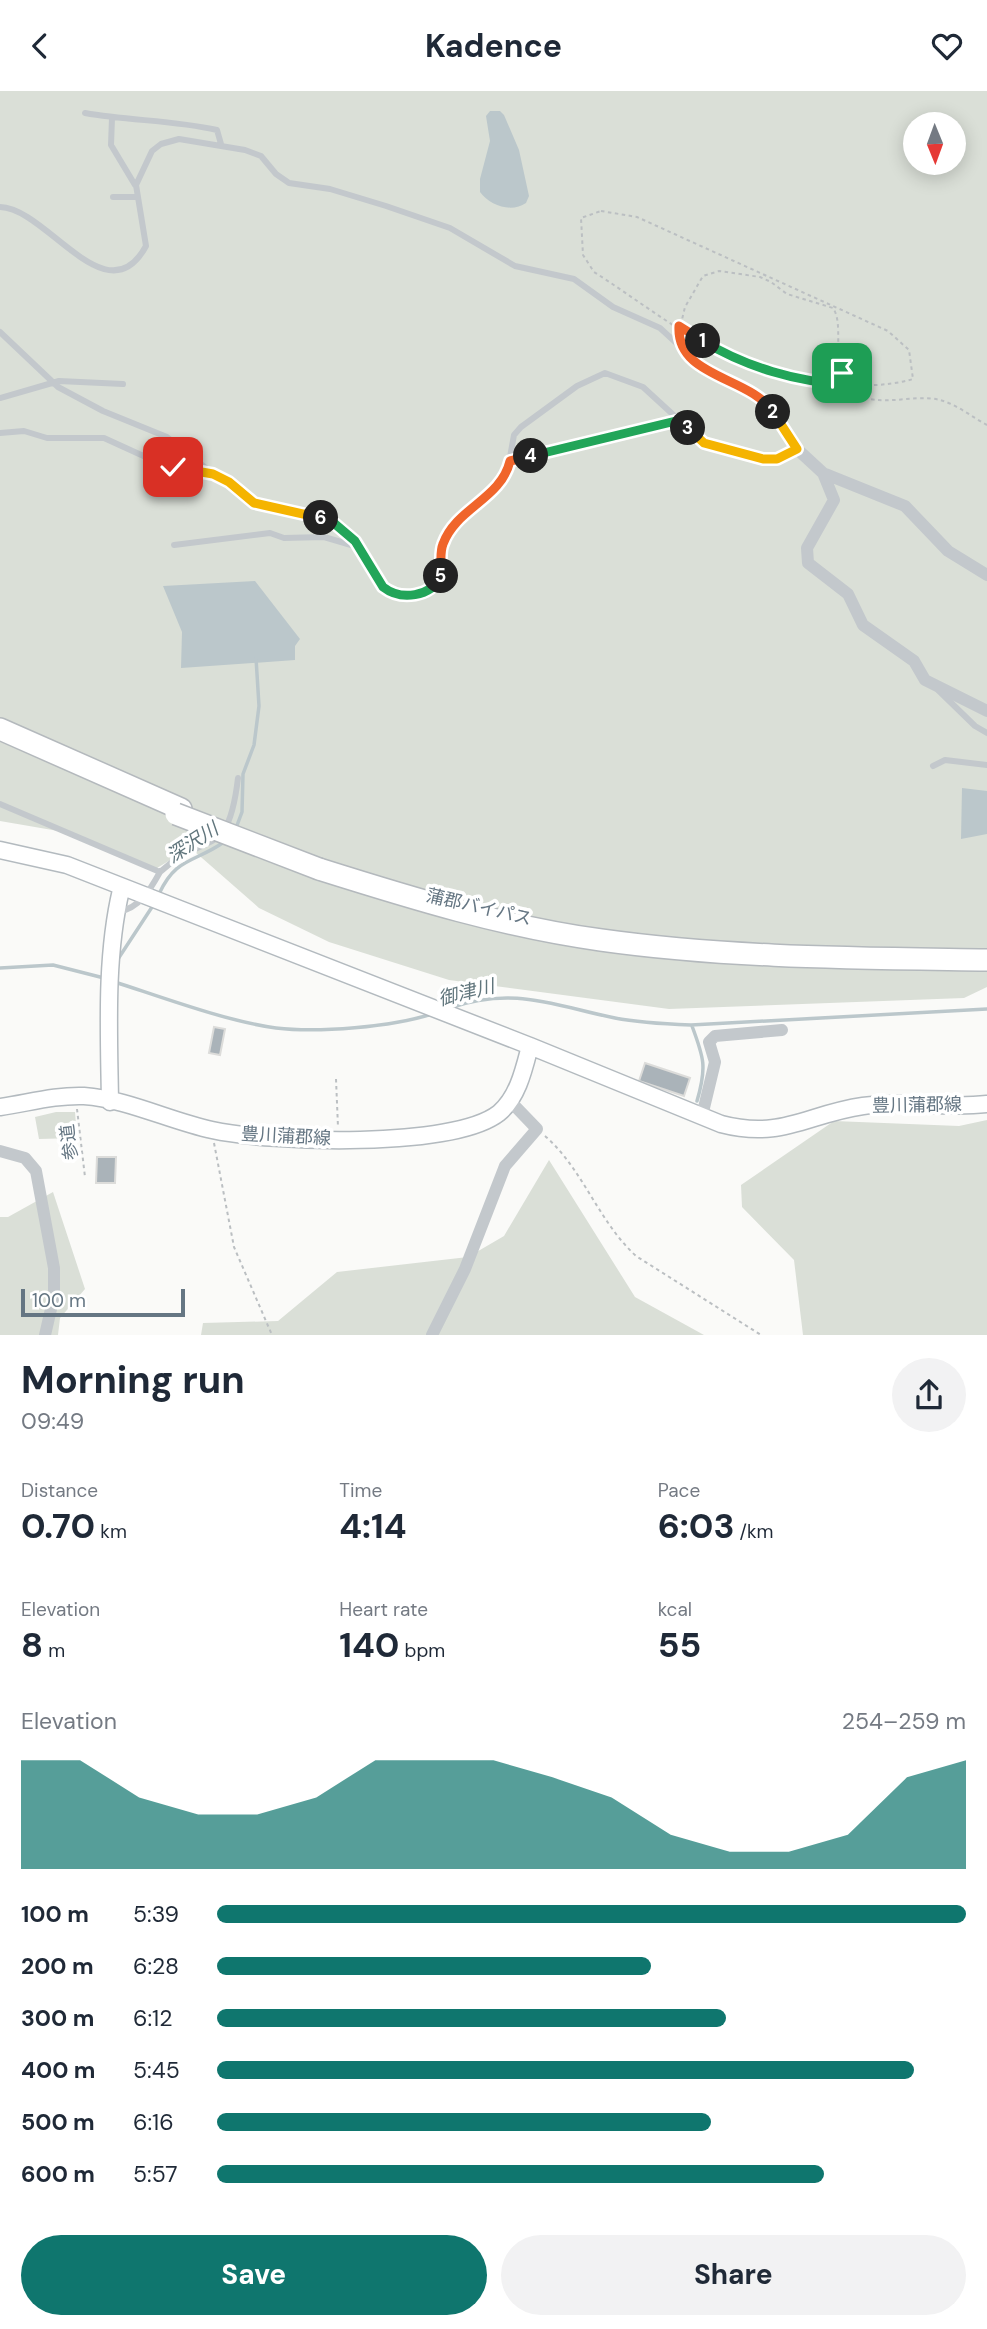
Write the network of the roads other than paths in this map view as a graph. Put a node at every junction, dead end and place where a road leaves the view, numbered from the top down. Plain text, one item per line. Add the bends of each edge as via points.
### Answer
1 (85, 113) dead end
2 (111, 118) junction
3 (221, 144) junction
4 (135, 185) junction
5 (113, 197) dead end
6 (137, 197) junction
7 (0, 202) edge
8 (0, 207) edge
9 (15, 208) junction
10 (0, 332) edge
11 (53, 383) junction
12 (123, 384) dead end
13 (0, 398) edge
14 (680, 420) junction
15 (0, 433) edge
16 (797, 449) junction
17 (510, 461) junction
18 (823, 473) junction
19 (213, 474) junction
20 (174, 545) dead end
21 (362, 550) junction
22 (987, 575) edge
23 (937, 688) junction
24 (987, 711) edge
25 (0, 729) edge
26 (987, 733) edge
27 (0, 736) edge
28 (987, 765) edge
29 (933, 766) dead end
30 (237, 778) dead end
31 (0, 804) edge
32 (179, 811) junction
33 (0, 850) edge
34 (160, 872) junction
35 (121, 890) dead end
36 (116, 912) junction
37 (987, 957) edge
38 (782, 1030) dead end
39 (530, 1046) junction
40 (48, 1097) junction
41 (510, 1101) junction
42 (110, 1102) junction
43 (987, 1104) edge
44 (0, 1107) edge
45 (0, 1115) edge
46 (702, 1116) junction
47 (0, 1151) edge
48 (45, 1335) edge
49 (432, 1335) edge

1 - 2 lane
2 - 3 lane via 217,130
2 - 4 lane via 111,145
3 - 4 lane via 186,139 161,144 148,157
3 - 16 lane via 261,156 289,183 330,188 375,202 450,228 515,266 566,276 613,307 660,328 708,372 763,398
4 - 6 lane
5 - 6 lane
6 - 9 lane via 146,246 134,262 113,270 84,262 40,223
7 - 9 lane
8 - 9 lane
10 - 11 lane
11 - 12 lane
11 - 13 lane
11 - 19 lane via 103,411 167,437
14 - 16 lane via 704,443 754,457 773,459
14 - 17 lane
14 - 17 lane via 643,387 605,373 583,382 521,427 514,435
15 - 19 lane via 104,438 161,464
16 - 18 street
17 - 21 lane via 500,484 447,536 440,577 431,588 411,595 391,593
18 - 22 street via 905,506 948,551
18 - 23 street via 834,500 807,548 808,563 848,594 863,625 914,661 922,677
19 - 21 lane via 254,503 335,524
20 - 21 lane via 270,533 284,538 339,539
23 - 24 street
23 - 26 lane
25 - 32 highway, 蒲郡バイパス
27 - 32 highway, 蒲郡バイパス
28 - 29 lane via 945,761
30 - 34 lane via 234,807 224,832
31 - 34 lane
32 - 37 highway, 蒲郡バイパス via 320,866 569,927 757,949
33 - 39 main road, 豊川蒲郡線 via 67,865
34 - 36 lane via 144,898 126,911
35 - 36 main road
36 - 42 main road
38 - 46 street via 715,1036 709,1042 715,1062
39 - 41 main road, 豊川蒲郡線
39 - 46 main road, 豊川蒲郡線
40 - 42 main road, 豊川蒲郡線
40 - 44 main road, 豊川蒲郡線
40 - 45 street via 40,1105
41 - 42 main road, 豊川蒲郡線 via 490,1119 458,1131 339,1139 212,1130
41 - 49 street via 537,1129 505,1166 465,1269
43 - 46 main road, 豊川蒲郡線 via 862,1106 760,1131
47 - 48 street via 25,1158 36,1171 54,1268 54,1296

